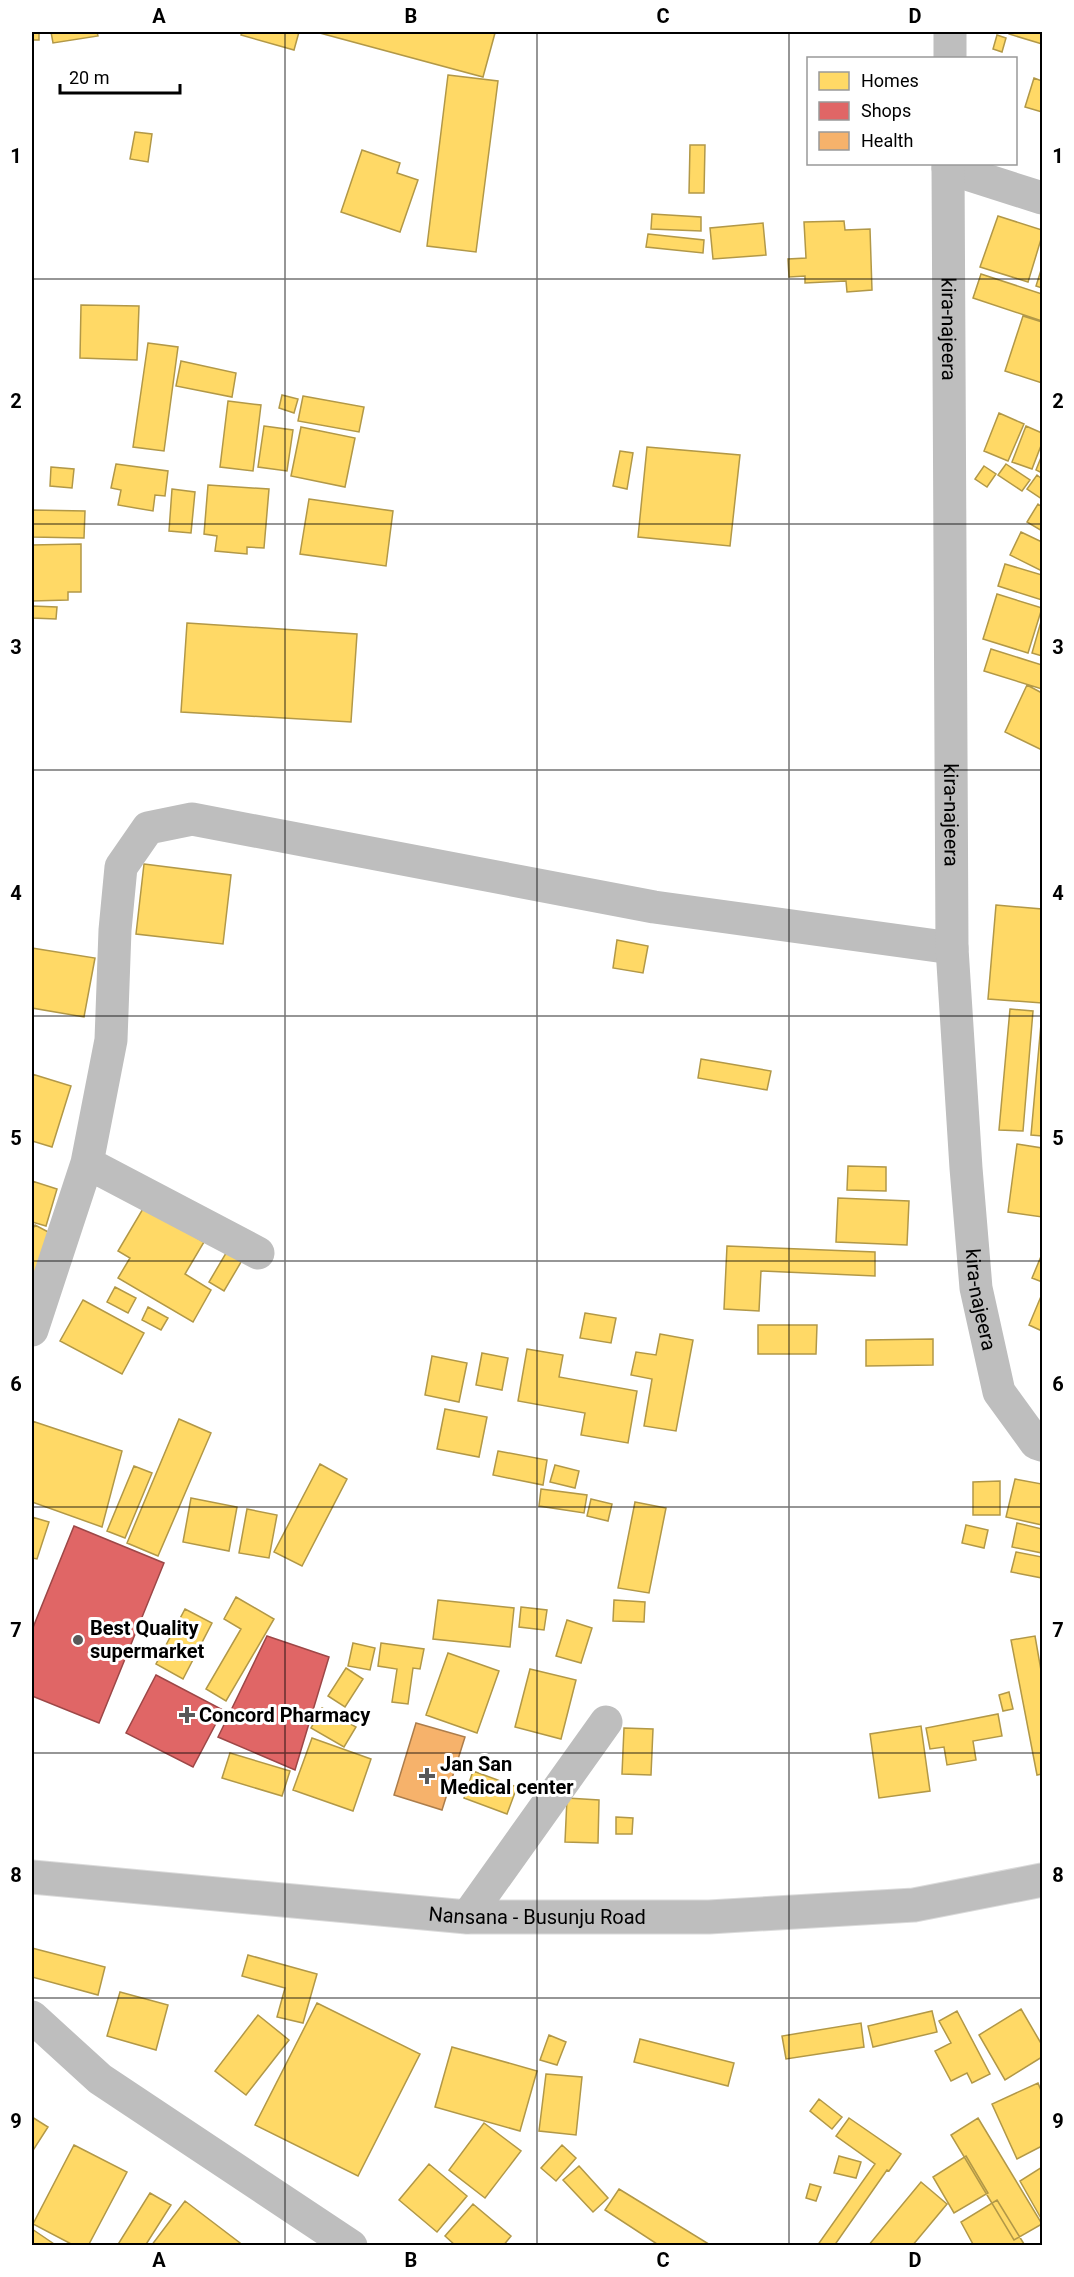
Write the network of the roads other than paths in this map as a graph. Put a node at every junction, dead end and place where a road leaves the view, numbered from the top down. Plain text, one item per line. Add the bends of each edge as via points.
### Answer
1 (950, 32) edge
2 (950, 57) edge
3 (948, 166) edge
4 (1042, 198) edge
5 (952, 948) junction
6 (87, 1163) junction
7 (258, 1253) dead end
8 (32, 1330) edge
9 (1042, 1445) edge
10 (606, 1722) dead end
11 (32, 1876) edge
12 (1042, 1880) edge
13 (467, 1917) junction
14 (32, 2017) edge
15 (351, 2246) edge

1 - 2 street
3 - 4 street
3 - 5 street, kira-najeera
5 - 6 street via 654,907 192,819 148,828 121,867 111,1040
5 - 9 street, kira-najeera via 975,1288 999,1392 1036,1443
6 - 7 street
6 - 8 street
10 - 13 street
11 - 13 street, Nansana - Busunju Road
12 - 13 street, Nansana - Busunju Road via 902,1906 709,1917
14 - 15 street via 100,2079

